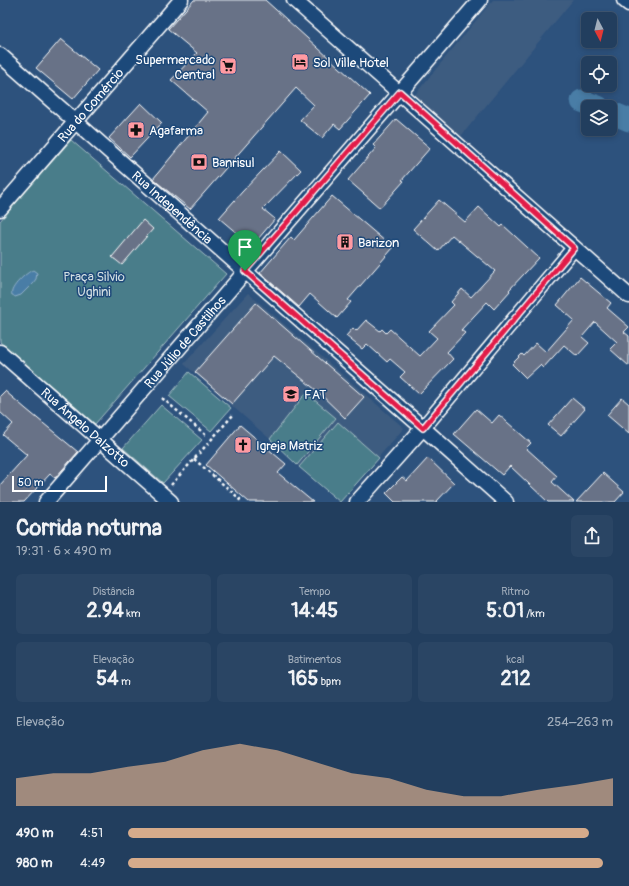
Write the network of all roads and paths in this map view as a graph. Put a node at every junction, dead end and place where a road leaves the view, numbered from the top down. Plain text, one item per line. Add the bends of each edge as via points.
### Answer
1 (181, 0) edge
2 (294, 0) edge
3 (480, 0) edge
4 (624, 0) edge
5 (629, 4) edge
6 (0, 55) edge
7 (400, 92) junction
8 (76, 122) junction
9 (0, 209) edge
10 (574, 248) junction
11 (245, 271) junction
12 (629, 296) edge
13 (0, 352) edge
14 (162, 398) dead end
15 (234, 414) dead end
16 (423, 428) junction
17 (207, 436) dead end
18 (99, 440) junction
19 (194, 459) junction
20 (167, 498) edge
21 (46, 502) edge
22 (238, 502) edge
23 (357, 502) edge
24 (506, 502) edge

1 - 8 street, Rua do Comércio
2 - 7 street
3 - 7 street, Rua Júlio de Castilhos
4 - 5 street
6 - 8 street, Rua Independência
7 - 10 street
7 - 11 street, Rua Júlio de Castilhos
8 - 9 street, Rua do Comércio
8 - 11 street, Rua Independência
10 - 12 street
10 - 16 street
11 - 16 street, Rua Independência
11 - 18 street, Rua Júlio de Castilhos
13 - 18 street, Rua Ângelo Dalzotto
14 - 17 path
15 - 19 path
16 - 23 street
16 - 24 street, Rua Independência
18 - 20 street, Rua Ângelo Dalzotto
18 - 21 street, Rua Júlio de Castilhos
19 - 20 path
19 - 22 path via 240,499

